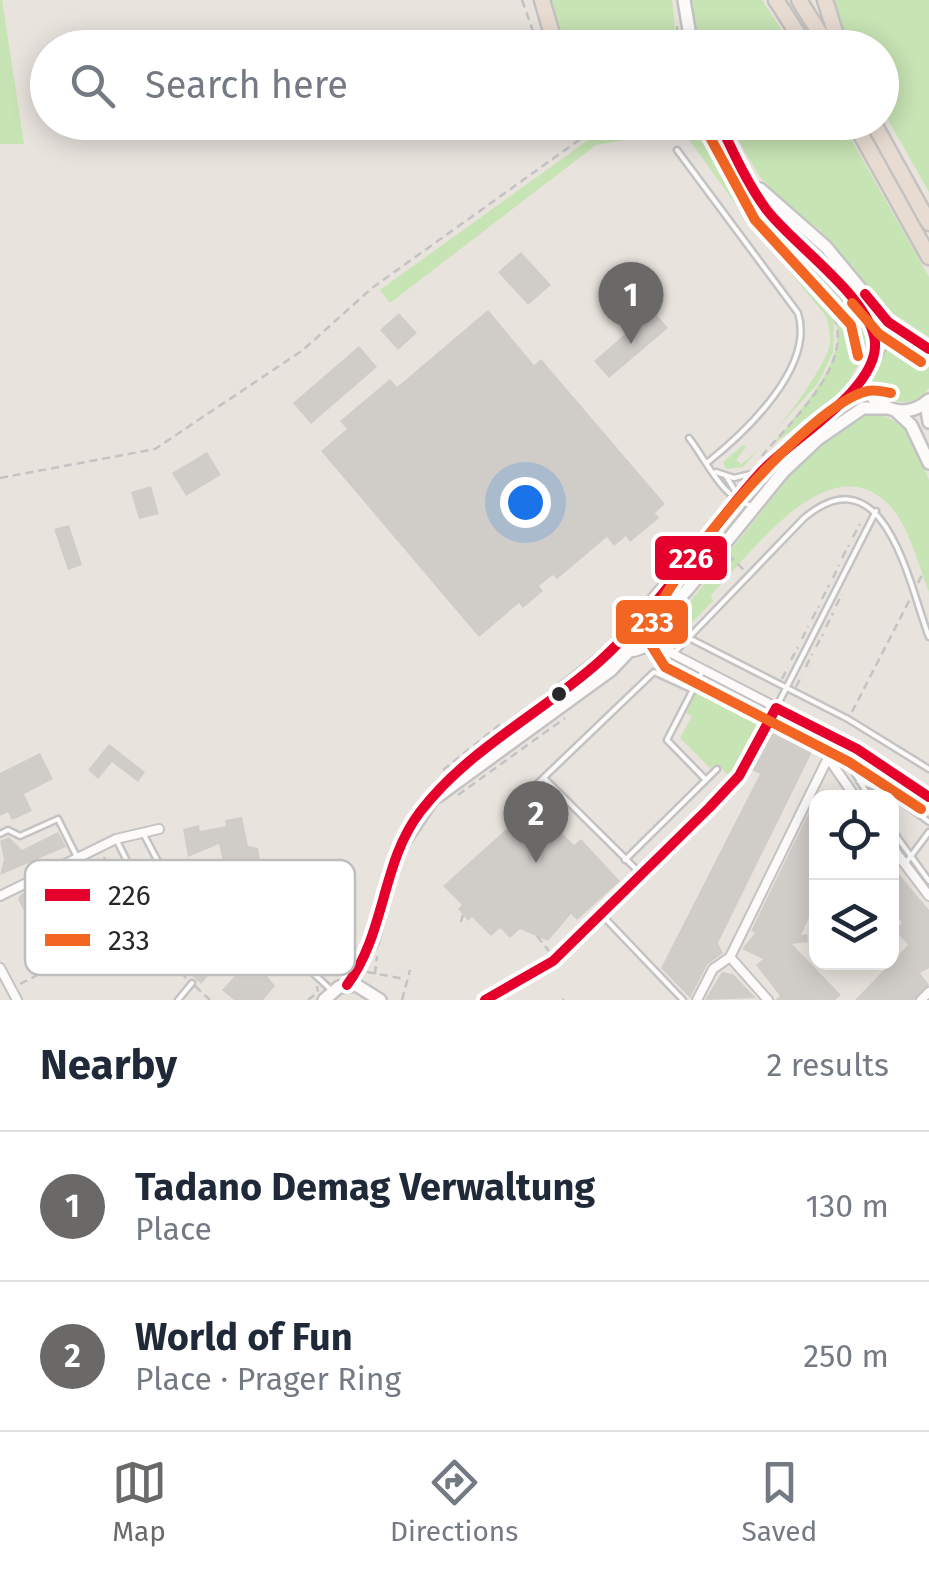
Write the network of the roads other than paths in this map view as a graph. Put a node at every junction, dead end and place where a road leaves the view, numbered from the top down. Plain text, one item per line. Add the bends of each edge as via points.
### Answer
1 (542, 0) edge
2 (684, 0) edge
3 (776, 0) edge
4 (799, 0) edge
5 (825, 0) edge
6 (551, 30) edge
7 (689, 30) edge
8 (795, 30) edge
9 (818, 30) edge
10 (834, 30) edge
11 (729, 140) edge
12 (864, 140) edge
13 (883, 140) edge
14 (678, 150) dead end
15 (747, 174) junction
16 (929, 222) edge
17 (929, 257) edge
18 (908, 334) junction
19 (929, 350) edge
20 (874, 356) junction
21 (862, 380) junction
22 (928, 402) edge
23 (892, 409) junction
24 (929, 422) edge
25 (688, 438) dead end
26 (708, 462) junction
27 (929, 463) edge
28 (766, 467) junction
29 (716, 472) junction
30 (726, 476) junction
31 (737, 501) junction
32 (752, 506) junction
33 (876, 511) junction
34 (736, 528) junction
35 (687, 590) junction
36 (687, 637) junction
37 (929, 637) edge
38 (673, 654) junction
39 (610, 670) junction
40 (703, 670) junction
41 (786, 688) junction
42 (693, 690) junction
43 (776, 708) junction
44 (856, 749) junction
45 (929, 769) edge
46 (717, 770) dead end
47 (544, 778) junction
48 (706, 780) junction
49 (859, 780) junction
50 (536, 785) dead end
51 (812, 790) edge
52 (850, 790) edge
53 (865, 790) edge
54 (809, 797) edge
55 (929, 797) edge
56 (428, 803) junction
57 (929, 822) edge
58 (159, 829) dead end
59 (143, 832) junction
60 (929, 832) edge
61 (0, 834) edge
62 (116, 839) junction
63 (899, 844) edge
64 (899, 853) edge
65 (77, 858) junction
66 (73, 860) edge
67 (126, 860) edge
68 (157, 860) edge
69 (625, 860) junction
70 (907, 861) junction
71 (641, 874) junction
72 (929, 881) edge
73 (25, 884) edge
74 (0, 896) edge
75 (929, 896) edge
76 (601, 914) junction
77 (375, 943) junction
78 (730, 957) junction
79 (0, 968) edge
80 (355, 969) edge
81 (350, 975) edge
82 (347, 979) junction
83 (192, 984) dead end
84 (929, 992) edge
85 (328, 996) edge
86 (376, 996) edge
87 (14, 999) edge
88 (178, 1000) edge
89 (485, 1000) edge
90 (683, 1000) edge
91 (697, 1000) edge
92 (768, 1000) edge
93 (921, 1000) edge

1 - 6 highway
2 - 7 main road
3 - 8 highway
4 - 9 highway
5 - 10 highway
11 - 15 main road
12 - 17 highway
13 - 16 highway
14 - 26 lane via 798,313 803,336 763,408
15 - 18 main road via 826,247 888,322
15 - 20 main road via 766,210 856,308 874,336
18 - 19 main road
18 - 20 main road via 884,341
20 - 21 main road
21 - 23 main road via 871,398
21 - 28 main road
22 - 23 main road
22 - 24 main road
23 - 27 main road via 911,426
23 - 32 main road via 868,406 835,425
25 - 26 lane
26 - 29 lane
28 - 30 lane
28 - 31 main road
29 - 30 lane
29 - 31 lane
30 - 31 lane via 736,486
31 - 32 lane
31 - 34 lane
31 - 56 main road via 609,652 455,773
32 - 34 main road
33 - 36 lane via 848,501 820,505
33 - 37 lane via 890,531
33 - 41 lane
34 - 35 main road
35 - 38 street via 662,632
35 - 39 main road
36 - 38 lane
36 - 41 lane
38 - 39 street via 643,647
38 - 40 street
39 - 56 main road
40 - 42 lane
40 - 43 street
41 - 43 lane
41 - 45 lane
42 - 47 lane via 654,672
42 - 48 lane via 667,740
43 - 44 street
43 - 71 street via 739,776
44 - 49 lane via 852,766
44 - 55 street
46 - 48 lane
47 - 50 lane
47 - 69 lane
48 - 69 lane
49 - 53 lane
49 - 57 lane
51 - 52 street via 828,758
54 - 78 street
56 - 77 main road via 397,852
58 - 59 street
59 - 62 street
59 - 68 lane
60 - 70 lane
61 - 65 lane via 20,836 58,819
62 - 65 street
62 - 67 lane
63 - 70 lane
64 - 70 street
65 - 66 street
69 - 71 lane
70 - 72 lane
70 - 75 street
71 - 76 street
73 - 74 street
76 - 89 street via 556,958
76 - 90 lane
77 - 80 main road
77 - 86 main road
78 - 91 street via 713,969
78 - 92 street
79 - 87 street
81 - 82 main road
82 - 85 main road
82 - 86 main road
83 - 88 lane
84 - 93 street

